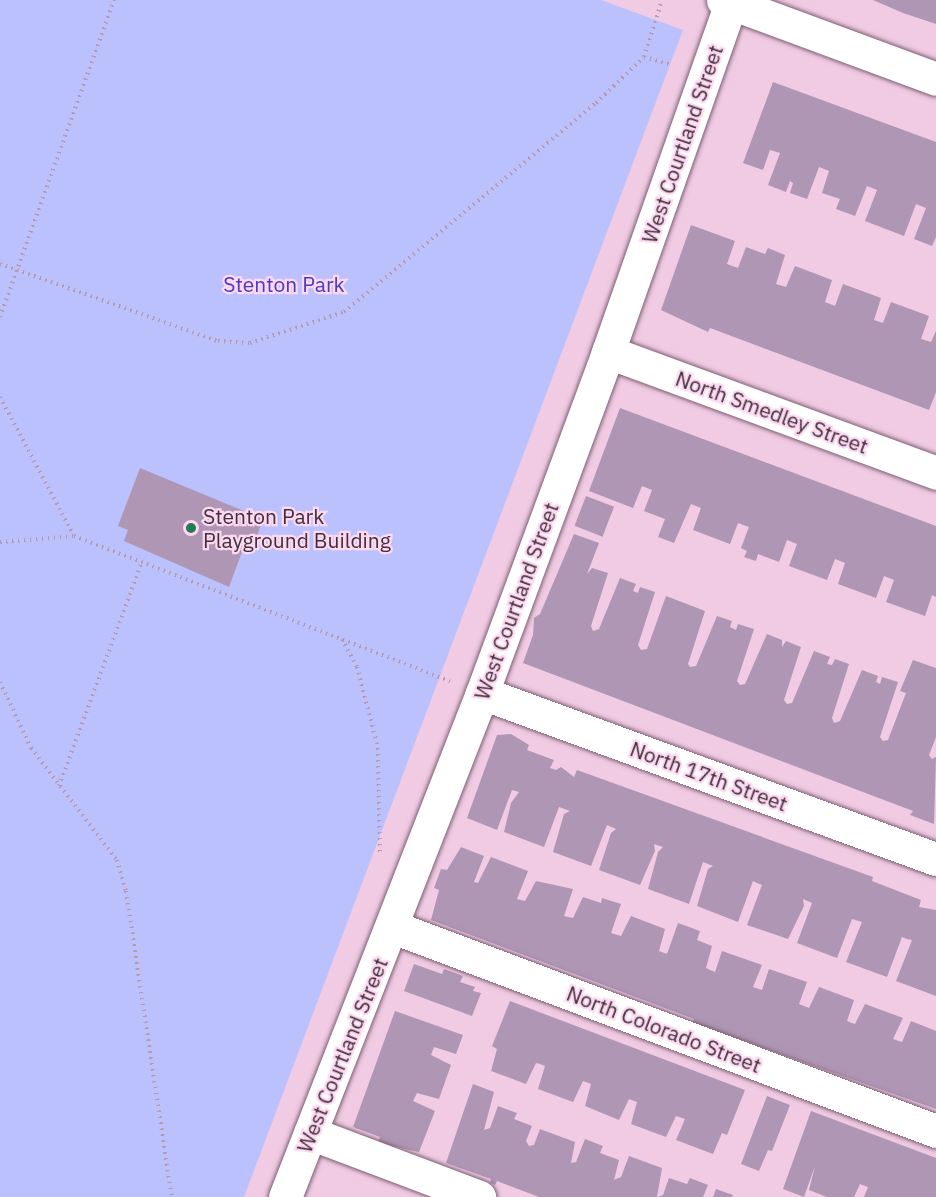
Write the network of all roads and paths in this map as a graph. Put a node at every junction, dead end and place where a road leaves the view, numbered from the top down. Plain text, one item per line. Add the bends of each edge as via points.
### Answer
1 (114, 0) edge
2 (662, 0) edge
3 (729, 1) edge
4 (936, 79) edge
5 (0, 264) edge
6 (16, 268) junction
7 (0, 317) edge
8 (608, 352) junction
9 (0, 397) edge
10 (936, 473) edge
11 (74, 536) junction
12 (0, 542) edge
13 (142, 562) junction
14 (342, 639) junction
15 (0, 682) edge
16 (482, 693) junction
17 (59, 786) junction
18 (936, 859) edge
19 (381, 860) dead end
20 (393, 927) junction
21 (936, 1131) edge
22 (310, 1133) junction
23 (172, 1197) edge
24 (285, 1197) edge
25 (479, 1197) edge

1 - 6 path
2 - 6 path via 644,57 596,103 344,312 250,343 218,341
3 - 4 street
3 - 8 street, West Courtland Street
5 - 6 path
6 - 7 path
8 - 10 street, North Smedley Street
8 - 16 street, West Courtland Street
9 - 11 path
11 - 12 path
11 - 13 path
13 - 14 path
13 - 17 path
14 - 16 path
14 - 19 path via 357,667 378,747 377,838
15 - 17 path via 31,748
16 - 18 street, North 17th Street
16 - 20 street, West Courtland Street
17 - 23 path via 96,828 117,860 126,891
20 - 21 street, North Colorado Street
20 - 22 street, West Courtland Street
22 - 24 street, West Courtland Street
22 - 25 street

